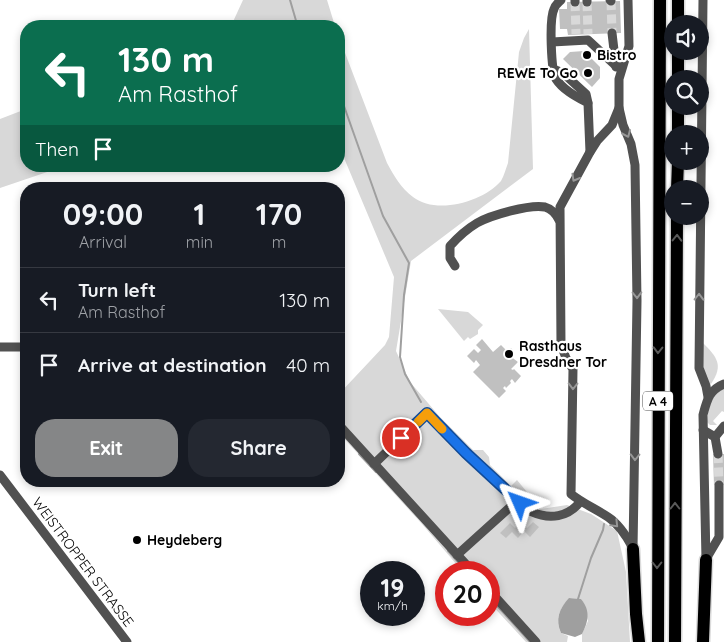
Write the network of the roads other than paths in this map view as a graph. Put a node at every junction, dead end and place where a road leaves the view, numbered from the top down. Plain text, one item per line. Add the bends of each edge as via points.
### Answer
1 (561, 0) edge
2 (628, 0) edge
3 (660, 0) edge
4 (678, 0) edge
5 (703, 0) edge
6 (678, 15) edge
7 (612, 34) tunnel mouth
8 (552, 42) junction
9 (615, 65) junction
10 (618, 79) junction
11 (619, 108) junction
12 (590, 152) junction
13 (560, 222) junction
14 (677, 225) edge
15 (456, 266) dead end
16 (0, 347) edge
17 (20, 347) edge
18 (724, 384) edge
19 (708, 397) junction
20 (724, 426) edge
21 (703, 430) junction
22 (345, 432) edge
23 (718, 445) edge
24 (374, 464) junction
25 (0, 475) edge
26 (719, 485) dead end
27 (519, 501) junction
28 (580, 502) junction
29 (722, 535) edge
30 (633, 548) junction
31 (457, 555) junction
32 (706, 560) junction
33 (463, 561) edge
34 (500, 602) edge
35 (127, 642) edge
36 (536, 642) edge
37 (639, 642) edge
38 (658, 642) edge
39 (675, 642) edge
40 (703, 642) edge

1 - 8 street via 552,14
2 - 10 street via 629,46
3 -> 38 highway, A 4
4 - 6 highway
19 -> 5 street via 699,368
7 - 9 street
8 - 9 street via 588,37
8 - 12 street via 556,79 588,103
9 - 10 street
10 - 11 street
11 - 12 street via 612,125
11 -> 30 street via 635,165 637,311
12 -> 13 street via 560,207
13 - 15 street via 552,210 544,207 488,218 466,230 450,246 450,258
13 -> 28 street via 561,348 573,369 571,494
39 -> 14 highway, A 4
16 - 17 street
18 - 19 street
19 - 21 street
20 - 23 street
21 - 23 street
21 - 32 street
22 - 24 street
24 - 27 street via 427,413
24 - 31 street
25 - 35 street, WEISTROPPER STRASSE
26 - 29 street
27 - 28 street via 538,514 554,517 568,513
27 - 31 street
28 -> 30 street via 610,518
29 - 32 street
30 - 37 highway
31 - 33 street
32 - 40 highway
34 - 36 street

